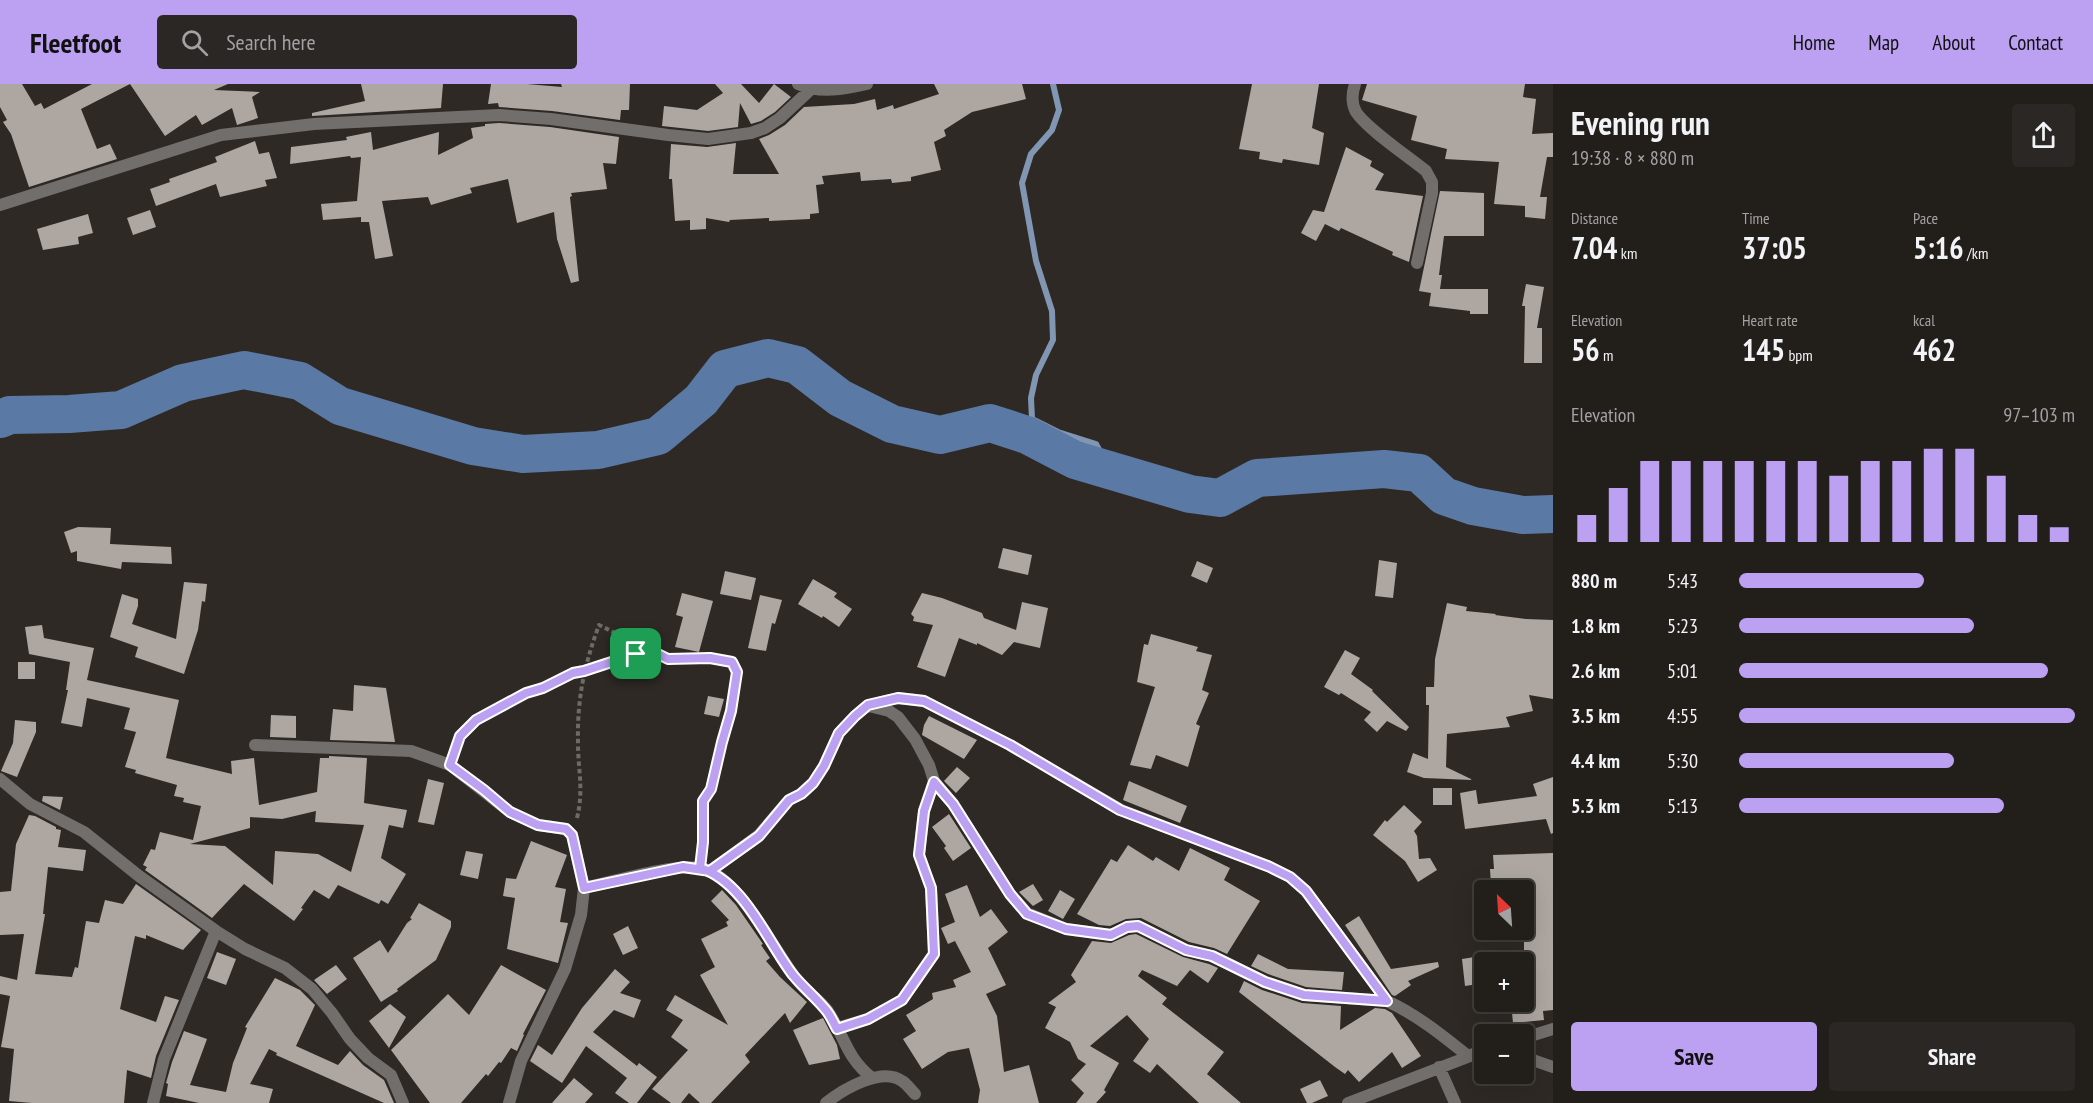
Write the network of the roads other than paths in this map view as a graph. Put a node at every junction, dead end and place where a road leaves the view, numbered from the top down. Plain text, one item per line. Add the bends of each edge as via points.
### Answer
1 (867, 84) edge
2 (1355, 84) edge
3 (804, 87) edge
4 (0, 205) edge
5 (1417, 263) dead end
6 (868, 705) junction
7 (255, 745) dead end
8 (0, 779) edge
9 (934, 782) junction
10 (705, 869) junction
11 (584, 888) junction
12 (216, 931) junction
13 (1387, 1001) junction
14 (837, 1029) junction
15 (1553, 1029) edge
16 (1534, 1035) edge
17 (1474, 1055) edge
18 (1468, 1056) junction
19 (1534, 1060) edge
20 (1439, 1067) junction
21 (1553, 1067) edge
22 (872, 1077) junction
23 (915, 1094) dead end
24 (153, 1103) edge
25 (404, 1103) edge
26 (509, 1103) edge
27 (826, 1103) edge
28 (1348, 1103) edge
29 (1455, 1103) edge

1 - 3 street via 832,90
2 - 5 street via 1355,110 1364,122 1426,171 1432,182
3 - 4 street via 786,113 750,133 708,139 499,115 314,124 221,135
6 - 9 street via 898,717 930,765
6 - 10 street via 839,733 813,783 789,800 759,836
6 - 13 street via 898,698 924,701 1010,745 1120,810 1290,877 1306,891
7 - 11 street via 411,751 450,765 510,812 538,825 566,829 572,835
8 - 12 street via 30,804 84,831
9 - 13 street via 1027,914 1066,929 1111,935 1138,926 1186,950 1212,956 1265,982 1304,995
9 - 14 street via 924,811 919,855 931,888 934,954 902,1000 868,1019
10 - 11 street via 683,867
10 - 14 street via 724,881 747,905 789,970 826,1009
11 - 26 street via 581,915 565,969 521,1061
12 - 24 street via 164,1059
12 - 25 street via 285,968 312,989 368,1059 391,1075
13 - 18 street via 1432,1027
14 - 22 street via 859,1067
15 - 16 street
17 - 18 street
18 - 20 street
19 - 21 street
20 - 28 street
20 - 29 street
22 - 23 street via 888,1075 902,1080
22 - 27 street

